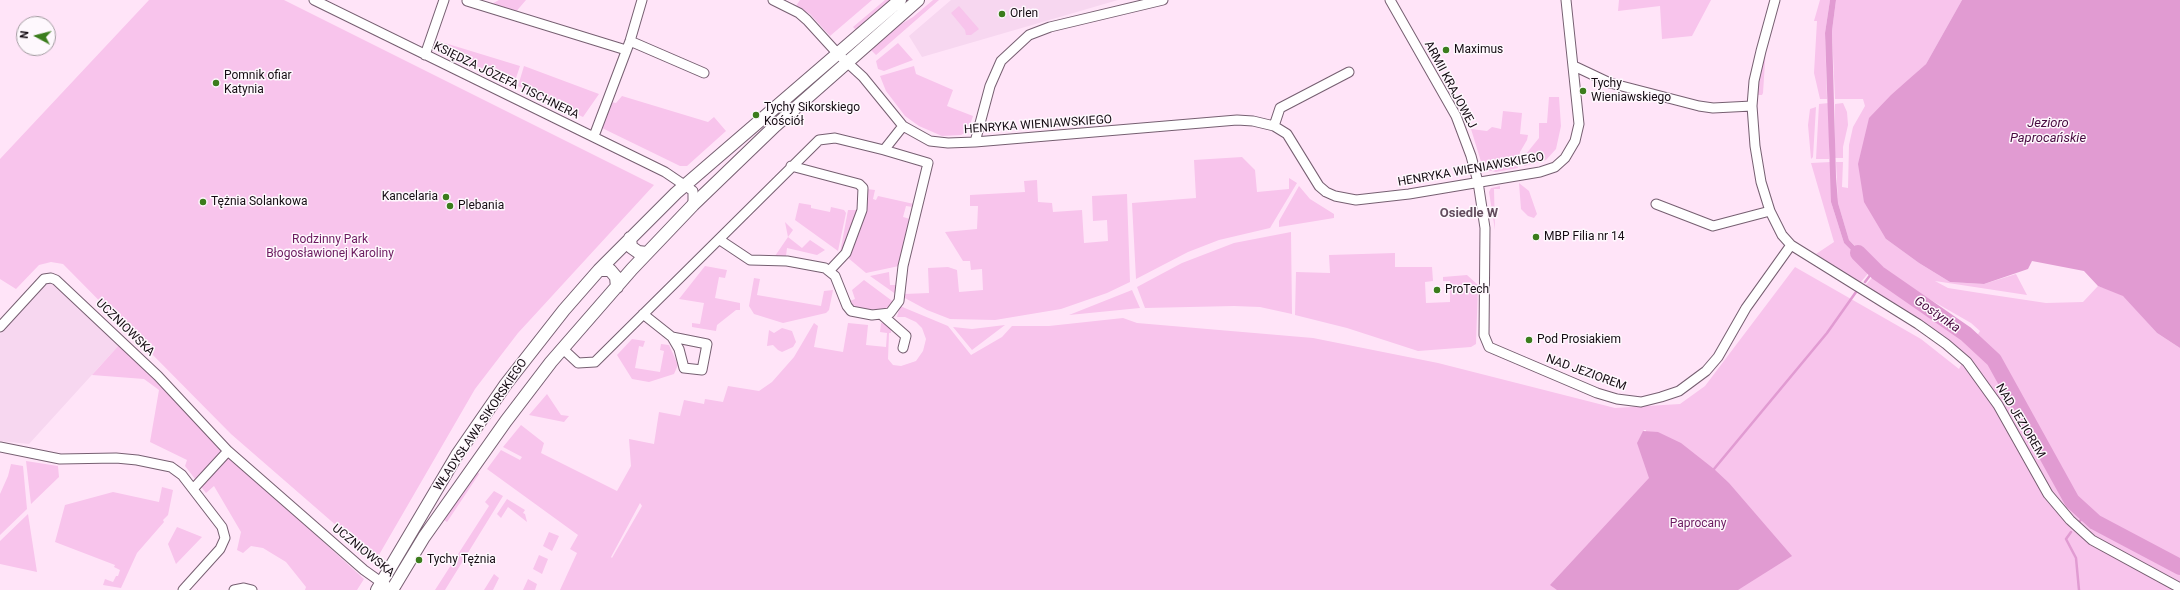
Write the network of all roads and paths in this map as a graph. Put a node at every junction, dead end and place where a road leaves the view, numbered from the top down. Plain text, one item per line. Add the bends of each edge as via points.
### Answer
1 (314, 0) edge
2 (444, 0) edge
3 (642, 0) edge
4 (773, 0) edge
5 (900, 0) edge
6 (918, 0) edge
7 (1163, 0) edge
8 (1390, 0) edge
9 (1566, 0) edge
10 (1775, 0) edge
11 (467, 2) dead end
12 (628, 46) junction
13 (425, 55) junction
14 (843, 58) junction
15 (1574, 66) junction
16 (1349, 72) dead end
17 (704, 73) dead end
18 (1752, 106) junction
19 (903, 126) junction
20 (1274, 126) junction
21 (594, 136) junction
22 (975, 142) junction
23 (884, 150) junction
24 (791, 166) junction
25 (1478, 182) junction
26 (686, 185) junction
27 (1656, 204) dead end
28 (693, 205) junction
29 (1770, 211) junction
30 (630, 238) junction
31 (720, 240) junction
32 (1791, 245) junction
33 (647, 253) junction
34 (600, 270) junction
35 (830, 270) junction
36 (617, 287) junction
37 (644, 314) junction
38 (882, 315) junction
39 (0, 327) edge
40 (672, 337) dead end
41 (902, 348) dead end
42 (562, 349) junction
43 (1493, 350) joint
44 (0, 447) edge
45 (228, 451) junction
46 (193, 489) junction
47 (379, 586) edge
48 (2180, 588) edge
49 (184, 590) edge
50 (234, 590) edge
51 (252, 590) edge
52 (392, 590) edge

1 - 13 street, KSIĘDZA JÓZEFA TISCHNERA
2 - 13 street
3 - 12 street
4 - 14 street, HENRYKA WIENIAWSKIEGO via 799,12
5 - 14 street, WŁADYSŁAWA SIKORSKIEGO
6 - 14 street, WŁADYSŁAWA SIKORSKIEGO
7 - 22 street via 1030,35 1001,61 990,86
8 - 25 street, ARMII KRAJOWEJ via 1456,116
9 - 15 street, HENRYKA WIENIAWSKIEGO
10 - 18 street, NAD JEZIOREM via 1754,82
11 - 12 street
12 - 17 street
12 - 21 street
13 - 21 street, KSIĘDZA JÓZEFA TISCHNERA
14 - 19 street, HENRYKA WIENIAWSKIEGO via 863,77
14 - 26 street, WŁADYSŁAWA SIKORSKIEGO
14 - 28 street, WŁADYSŁAWA SIKORSKIEGO
15 - 18 street via 1610,83 1692,104 1713,108
15 - 25 street, HENRYKA WIENIAWSKIEGO via 1579,124 1575,141 1566,158 1555,167 1540,172
16 - 20 street via 1280,108
18 - 29 street, NAD JEZIOREM via 1761,182
19 - 22 street, HENRYKA WIENIAWSKIEGO via 930,141
19 - 23 street
20 - 22 street, HENRYKA WIENIAWSKIEGO via 1237,120
20 - 25 street, HENRYKA WIENIAWSKIEGO via 1287,134 1320,186 1335,196 1356,200 1382,198
21 - 26 street, KSIĘDZA JÓZEFA TISCHNERA
23 - 24 street via 835,138 819,140
23 - 38 street via 928,162 903,266 899,301 890,313
24 - 31 street
24 - 35 street via 859,184 863,188 862,210 846,252
25 - 43 street, ARMII KRAJOWEJ via 1485,228 1484,335
26 - 28 street via 693,191
26 - 30 street, WŁADYSŁAWA SIKORSKIEGO
27 - 29 street via 1713,226
28 - 33 street, WŁADYSŁAWA SIKORSKIEGO
29 - 32 street, NAD JEZIOREM via 1782,235
30 - 33 street via 631,247 638,252
30 - 34 street, WŁADYSŁAWA SIKORSKIEGO
31 - 35 street via 750,260 787,261
31 - 37 street
32 - 43 street, NAD JEZIOREM via 1746,308 1718,357 1706,371 1679,391 1661,398 1641,402 1597,393
32 - 48 street, NAD JEZIOREM via 1918,324 1967,362 1998,405 2048,494 2070,520 2092,540
33 - 36 street, WŁADYSŁAWA SIKORSKIEGO
34 - 36 street via 610,270 616,277
34 - 47 street, WŁADYSŁAWA SIKORSKIEGO via 564,310 502,390 457,455
35 - 38 street via 849,309 859,313
36 - 42 street, WŁADYSŁAWA SIKORSKIEGO
37 - 40 street
37 - 42 street via 595,362 578,363
38 - 41 street via 906,336
39 - 45 street, UCZNIOWSKA via 44,279 56,280 158,376
42 - 52 street, WŁADYSŁAWA SIKORSKIEGO via 506,421 424,537
44 - 46 street via 60,459 116,458 164,464 182,475
45 - 46 street
45 - 47 street, UCZNIOWSKA
46 - 49 street via 222,527 225,538 220,549
47 - 52 street, UCZNIOWSKA
50 - 51 street

